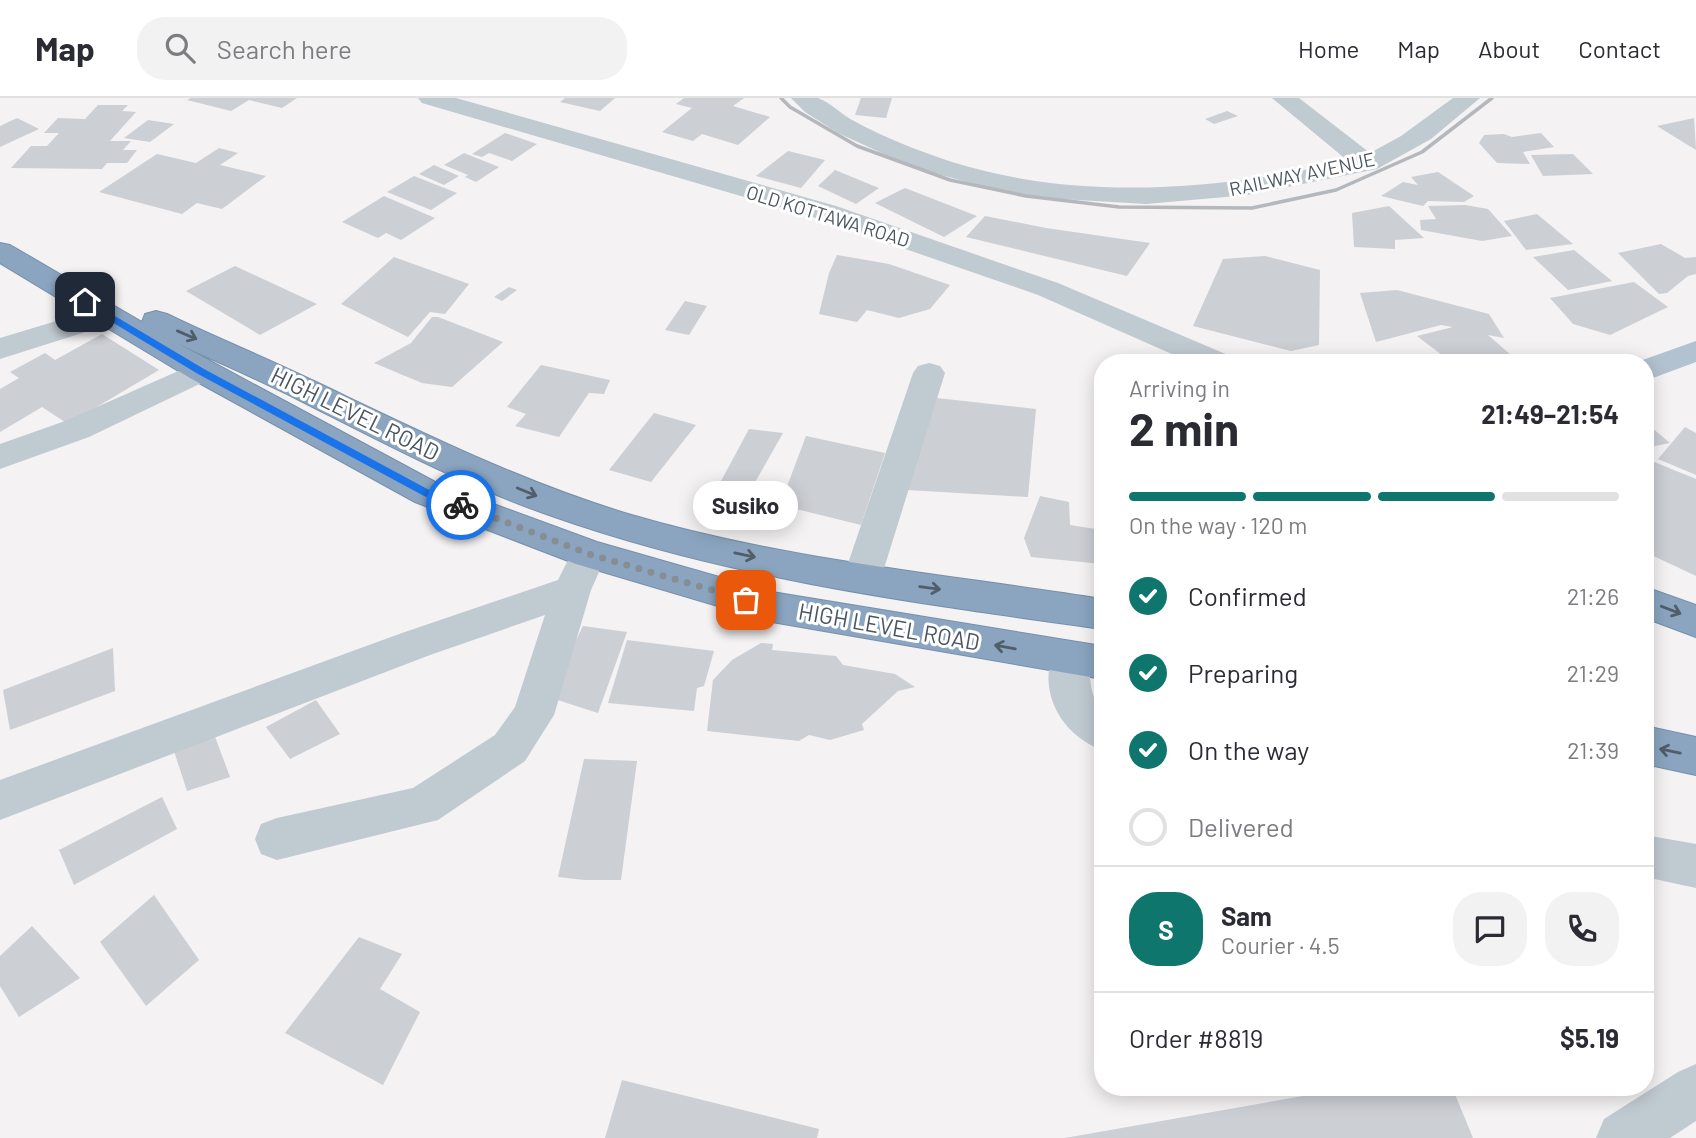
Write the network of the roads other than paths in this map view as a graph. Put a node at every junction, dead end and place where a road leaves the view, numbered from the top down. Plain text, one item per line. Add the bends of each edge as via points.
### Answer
1 (430, 98) edge
2 (803, 98) edge
3 (1284, 98) edge
4 (1468, 98) edge
5 (1368, 164) junction
6 (0, 229) edge
7 (0, 251) edge
8 (106, 315) junction
9 (1151, 332) junction
10 (0, 349) edge
11 (1696, 351) edge
12 (1147, 354) edge
13 (1199, 354) edge
14 (1654, 367) edge
15 (201, 371) junction
16 (929, 373) dead end
17 (0, 457) edge
18 (580, 572) junction
19 (862, 578) junction
20 (1654, 605) edge
21 (1094, 613) edge
22 (1696, 621) edge
23 (1086, 661) edge
24 (1094, 728) edge
25 (1654, 747) edge
26 (1696, 756) edge
27 (0, 800) edge
28 (277, 839) dead end
29 (1654, 858) edge
30 (1696, 866) edge
31 (1696, 1090) edge
32 (1623, 1138) edge

1 - 9 street, OLD KOTTAWA ROAD via 826,212 1048,289
2 - 5 street, RAILWAY AVENUE via 850,131 934,166 1047,192 1140,197 1247,190
3 - 5 street
4 - 5 street, RAILWAY AVENUE via 1407,146
6 -> 19 highway, HIGH LEVEL ROAD via 157,322 454,462 563,507 691,544
7 - 8 highway, HIGH LEVEL ROAD
8 - 10 street
8 - 15 highway, HIGH LEVEL ROAD
9 - 12 street
9 - 13 street, OLD KOTTAWA ROAD
11 - 14 main road
15 - 17 street via 77,429
15 - 18 highway, HIGH LEVEL ROAD
16 - 19 street
23 -> 18 highway, HIGH LEVEL ROAD
18 - 27 street via 402,648
18 - 28 street via 533,715 510,748 422,806
19 -> 21 highway, HIGH LEVEL ROAD
20 -> 22 highway
23 - 24 street via 1071,703
26 -> 25 highway
29 - 30 street
31 - 32 street

